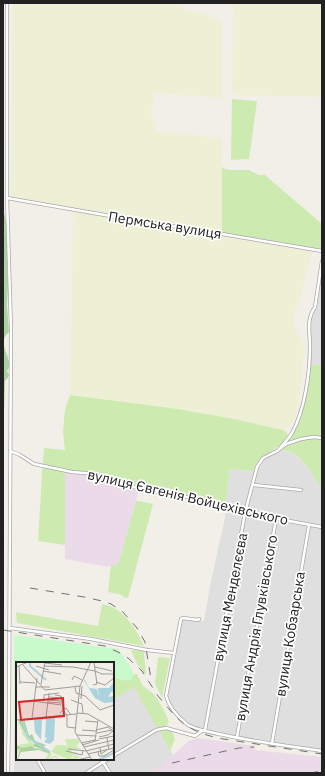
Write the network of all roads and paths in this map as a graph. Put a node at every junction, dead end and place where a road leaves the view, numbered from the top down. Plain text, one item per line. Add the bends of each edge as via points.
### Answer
1 (7, 3) edge
2 (7, 198) junction
3 (322, 251) edge
4 (322, 261) edge
5 (322, 438) edge
6 (10, 451) junction
7 (277, 451) junction
8 (253, 485) junction
9 (301, 490) dead end
10 (245, 513) junction
11 (276, 519) junction
12 (308, 525) junction
13 (322, 527) edge
14 (199, 619) dead end
15 (10, 628) junction
16 (174, 653) junction
17 (204, 730) junction
18 (236, 738) junction
19 (272, 743) junction
20 (322, 751) edge
21 (114, 755) edge
22 (38, 760) edge
23 (106, 760) edge
24 (103, 762) junction
25 (8, 773) edge
26 (46, 773) edge
27 (86, 773) edge
28 (110, 773) edge

1 - 2 street
2 - 3 street, Пермська вулиця
2 - 6 street via 11,328
4 - 7 street via 315,307 309,325 308,375 303,405 291,435
5 - 7 street via 301,439 286,444
6 - 10 street, вулиця Євгенія Войцехівського via 34,464 96,474 130,486 202,500
6 - 15 street
7 - 8 street, вулиця Менделєєва via 263,458 257,467
8 - 9 street
8 - 10 street, вулиця Менделєєва
10 - 11 street, вулиця Євгенія Войцехівського
10 - 17 street, вулиця Менделєєва
11 - 12 street, вулиця Євгенія Войцехівського
11 - 18 street, вулиця Андрія Глувківського
12 - 13 street, вулиця Євгенія Войцехівського
12 - 19 street, вулиця Кобзарська
14 - 16 street via 181,619
15 - 16 street
15 - 25 street
16 - 17 street via 167,699 189,725
17 - 18 street
17 - 21 street via 195,736 166,728 156,730
18 - 19 street
19 - 20 street
22 - 26 street
23 - 24 street
24 - 27 street
24 - 28 street

